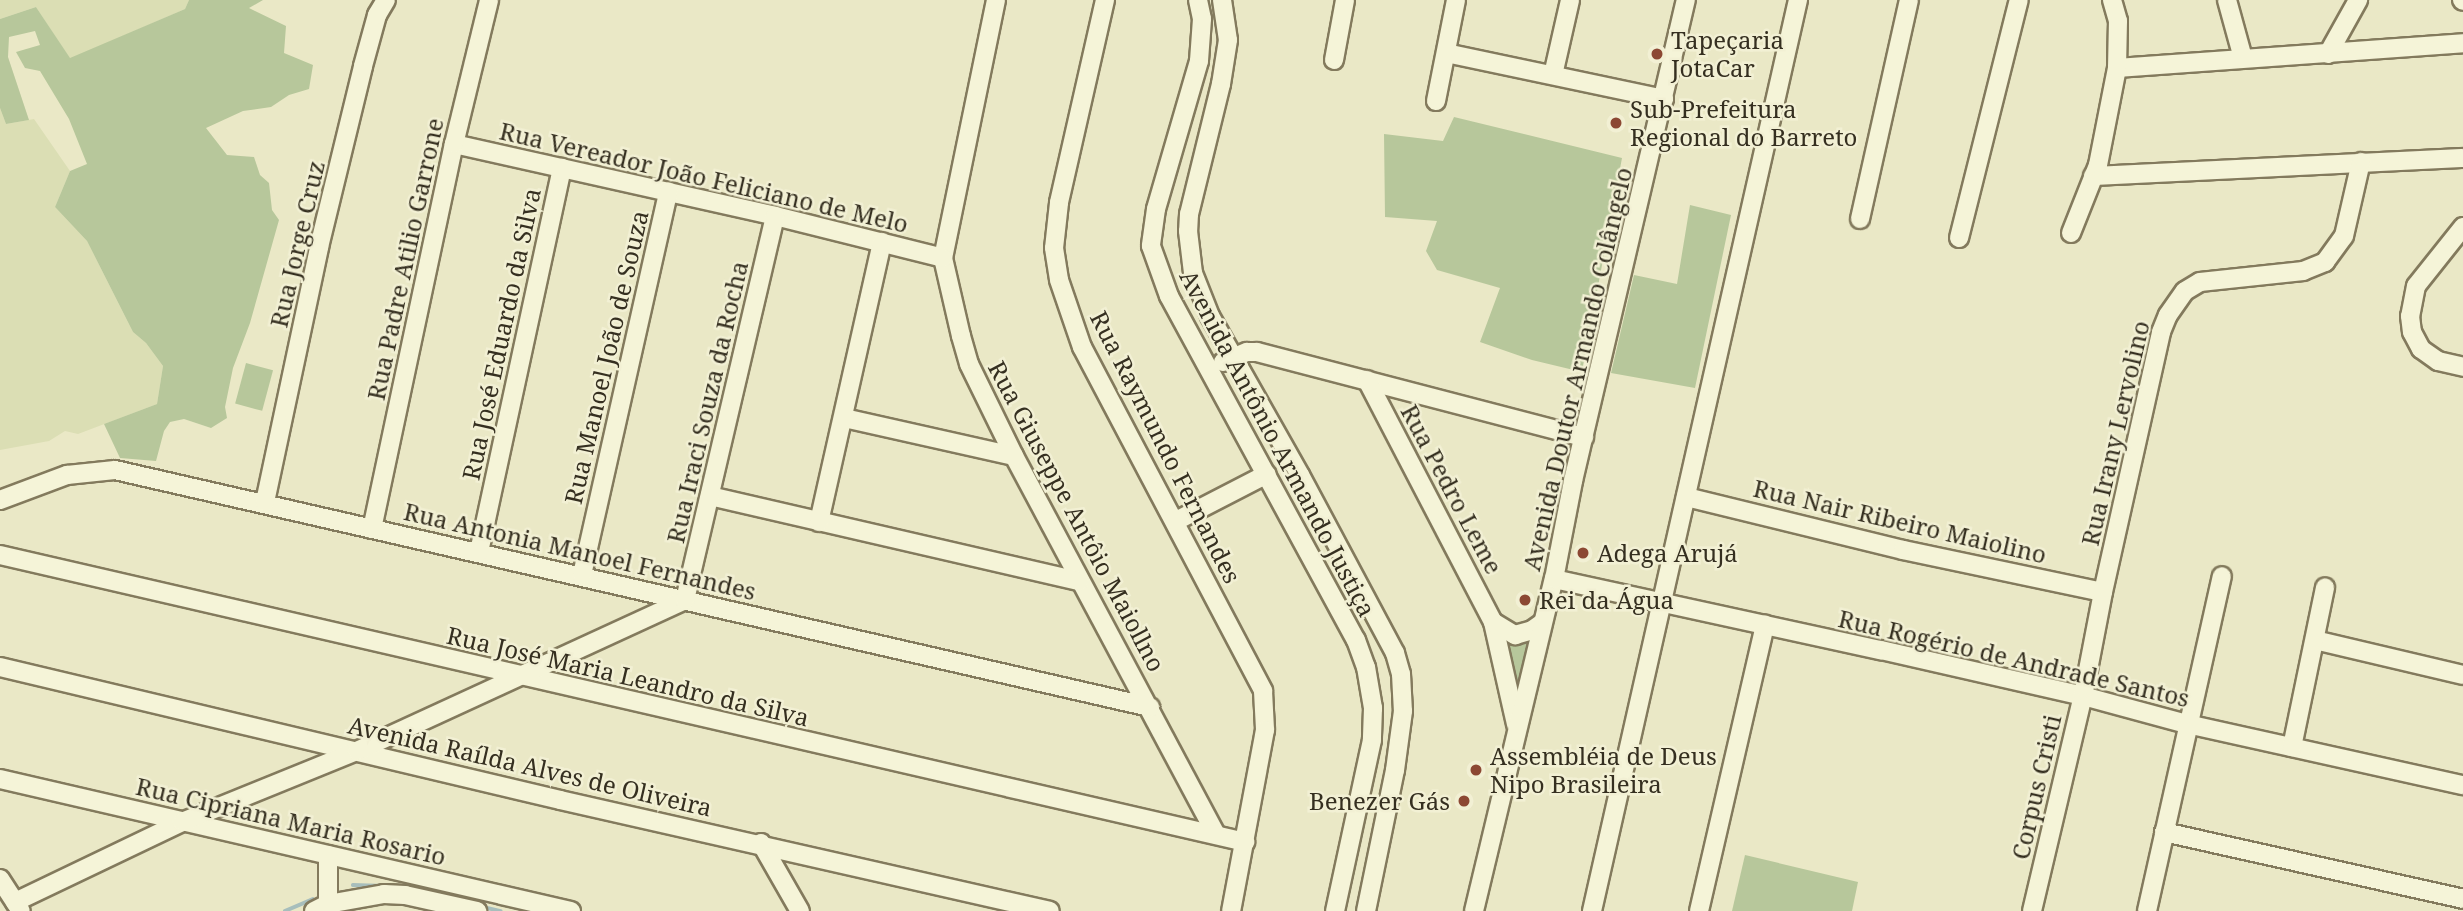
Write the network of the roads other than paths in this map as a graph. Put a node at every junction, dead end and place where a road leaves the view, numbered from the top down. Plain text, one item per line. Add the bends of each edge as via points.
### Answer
1 (386, 0) edge
2 (489, 0) edge
3 (996, 0) edge
4 (1105, 0) edge
5 (1198, 0) edge
6 (1222, 0) edge
7 (1345, 0) edge
8 (1456, 0) edge
9 (1570, 0) edge
10 (1686, 0) edge
11 (1798, 0) edge
12 (1909, 0) edge
13 (2019, 0) edge
14 (2112, 0) edge
15 (2227, 0) edge
16 (2358, 0) edge
17 (2463, 43) edge
18 (1446, 53) junction
19 (2328, 54) junction
20 (2243, 58) junction
21 (1334, 61) dead end
22 (2117, 68) junction
23 (1553, 75) junction
24 (1664, 99) junction
25 (1436, 101) dead end
26 (454, 144) junction
27 (2463, 158) edge
28 (2361, 162) junction
29 (562, 168) junction
30 (2093, 176) junction
31 (668, 192) junction
32 (775, 216) junction
33 (1860, 219) dead end
34 (2463, 228) edge
35 (2070, 233) dead end
36 (1959, 238) dead end
37 (882, 242) junction
38 (943, 258) junction
39 (1233, 356) junction
40 (2463, 367) edge
41 (1209, 370) junction
42 (1367, 380) junction
43 (844, 418) junction
44 (1584, 437) junction
45 (1014, 456) junction
46 (1300, 475) junction
47 (1271, 481) junction
48 (710, 496) junction
49 (1686, 497) junction
50 (0, 500) edge
51 (265, 502) junction
52 (1176, 521) junction
53 (820, 522) junction
54 (372, 529) junction
55 (479, 552) junction
56 (0, 555) edge
57 (582, 575) junction
58 (2222, 576) dead end
59 (1554, 579) junction
60 (1079, 581) junction
61 (2325, 587) dead end
62 (2103, 592) junction
63 (685, 600) junction
64 (1661, 603) junction
65 (1493, 622) junction
66 (1542, 623) junction
67 (1765, 625) junction
68 (2315, 640) junction
69 (0, 667) edge
70 (2463, 675) edge
71 (520, 677) junction
72 (2083, 696) junction
73 (1150, 707) junction
74 (2186, 724) junction
75 (1518, 731) junction
76 (290, 736) junction
77 (2292, 747) junction
78 (357, 751) junction
79 (295, 774) junction
80 (0, 779) edge
81 (2463, 785) edge
82 (182, 822) junction
83 (2164, 832) junction
84 (1216, 835) junction
85 (1245, 842) junction
86 (761, 843) junction
87 (328, 855) junction
88 (0, 879) edge
89 (2463, 899) edge
90 (18, 906) edge
91 (321, 907) edge
92 (477, 911) edge
93 (571, 911) edge
94 (800, 911) edge
95 (1050, 911) edge
96 (1231, 911) edge
97 (1335, 911) edge
98 (1366, 911) edge
99 (1474, 911) edge
100 (1592, 911) edge
101 (1699, 911) edge
102 (2032, 911) edge
103 (2147, 911) edge

1 - 51 street, Rua Jorge Cruz via 377,15 363,66 319,247
2 - 26 street, Rua Padre Atilio Garrone
3 - 38 street, Rua Giuseppe Antôio Maiollno
4 - 52 street, Rua Raymundo Fernandes via 1059,203 1054,248 1059,280 1082,347
5 - 41 street, Avenida Antônio Armando Justiça via 1202,19 1199,61 1156,209 1151,246 1169,296
6 - 39 street, Avenida Antônio Armando Justiça via 1226,58 1192,196 1188,231 1198,288
7 - 21 street
8 - 18 street
9 - 23 street
10 - 24 street, Avenida Doutor Armando Colângelo
11 - 49 street
12 - 33 street
13 - 36 street
14 - 22 street via 2118,21
15 - 20 street
16 - 19 street
17 - 19 street
18 - 23 street
18 - 25 street
19 - 20 street
20 - 22 street
22 - 30 street
23 - 24 street
24 - 44 street, Avenida Doutor Armando Colângelo
26 - 29 street, Rua Vereador João Feliciano de Melo
26 - 54 street, Rua Padre Atilio Garrone
27 - 28 street
28 - 30 street
28 - 62 street, Rua Irany Lervolino via 2344,236 2325,262 2303,271 2200,282 2185,291 2168,314
29 - 31 street, Rua Vereador João Feliciano de Melo
29 - 55 street, Rua José Eduardo da Silva
30 - 35 street
31 - 32 street, Rua Vereador João Feliciano de Melo
31 - 57 street, Rua Manoel João de Souza
32 - 37 street, Rua Vereador João Feliciano de Melo
32 - 48 street, Rua Iraci Souza da Rocha
34 - 40 street via 2416,286 2410,316 2421,349 2438,361
37 - 38 street, Rua Vereador João Feliciano de Melo
37 - 43 street
38 - 45 street, Rua Giuseppe Antôio Maiollno via 969,364
39 - 41 street
39 - 42 street via 1258,352
39 - 46 street, Avenida Antônio Armando Justiça
41 - 47 street, Avenida Antônio Armando Justiça
42 - 44 street
42 - 65 street, Rua Pedro Leme
43 - 45 street
43 - 53 street
44 - 59 street, Avenida Doutor Armando Colângelo
45 - 60 street, Rua Giuseppe Antôio Maiollno
46 - 47 street
46 - 98 street, Avenida Antônio Armando Justiça via 1395,653 1401,674 1395,770
47 - 52 street
47 - 97 street, Avenida Antônio Armando Justiça via 1356,640 1372,690 1368,763
48 - 53 street
48 - 63 street, Rua Iraci Souza da Rocha
49 - 62 street, Rua Nair Ribeiro Maiolino
49 - 64 street
50 - 51 street, Rua Antonia Manoel Fernandes via 68,475 115,470
51 - 54 street, Rua Antonia Manoel Fernandes
52 - 85 street, Rua Raymundo Fernandes via 1263,691 1265,730
53 - 60 street
54 - 55 street, Rua Antonia Manoel Fernandes
55 - 57 street, Rua Antonia Manoel Fernandes
56 - 71 street, Rua José Maria Leandro da Silva
57 - 63 street, Rua Antonia Manoel Fernandes
58 - 74 street
59 - 64 street, Rua Rogério de Andrade Santos
59 - 66 street, Avenida Doutor Armando Colângelo
60 - 73 street, Rua Giuseppe Antôio Maiollno
61 - 68 street
62 - 72 street, Corpus Cristi
63 - 71 street
63 - 73 street, Rua Antonia Manoel Fernandes
64 - 67 street, Rua Rogério de Andrade Santos
64 - 100 street
65 - 66 street via 1515,635
65 - 75 street, Rua Pedro Leme
66 - 75 street, Avenida Doutor Armando Colângelo
67 - 72 street, Rua Rogério de Andrade Santos
67 - 101 street
68 - 70 street
68 - 77 street
69 - 76 street, Avenida Raílda Alves de Oliveira
71 - 78 street
71 - 84 street, Rua José Maria Leandro da Silva
72 - 74 street, Rua Rogério de Andrade Santos
72 - 102 street, Corpus Cristi
73 - 84 street, Rua Giuseppe Antôio Maiollno
74 - 77 street, Rua Rogério de Andrade Santos
74 - 83 street
75 - 99 street, Avenida Doutor Armando Colângelo
76 - 78 street, Avenida Raílda Alves de Oliveira
76 - 79 street via 298,741 300,750
77 - 81 street, Rua Rogério de Andrade Santos
78 - 79 street
78 - 86 street, Avenida Raílda Alves de Oliveira
79 - 82 street
80 - 82 street, Rua Cipriana Maria Rosario
82 - 87 street, Rua Cipriana Maria Rosario
82 - 90 street
83 - 89 street
83 - 103 street
84 - 85 street, Rua José Maria Leandro da Silva
85 - 96 street, Rua Raymundo Fernandes
86 - 94 street
86 - 95 street, Avenida Raílda Alves de Oliveira
87 - 91 street
87 - 93 street, Rua Cipriana Maria Rosario
88 - 90 street
91 - 92 street via 384,894

